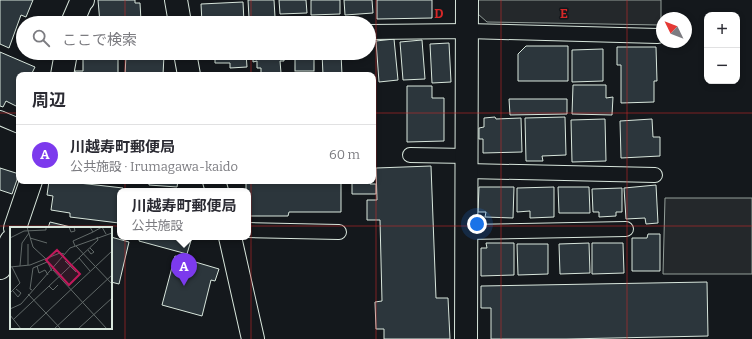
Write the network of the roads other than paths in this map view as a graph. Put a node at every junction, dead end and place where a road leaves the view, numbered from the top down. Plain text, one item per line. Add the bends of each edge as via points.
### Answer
1 (83, 0) edge
2 (176, 0) edge
3 (467, 0) edge
4 (75, 16) edge
5 (179, 16) edge
6 (376, 32) edge
7 (467, 32) junction
8 (656, 36) edge
9 (65, 60) edge
10 (186, 60) edge
11 (63, 72) edge
12 (188, 72) edge
13 (0, 118) edge
14 (16, 125) edge
15 (410, 155) dead end
16 (467, 164) junction
17 (655, 175) dead end
18 (30, 184) edge
19 (15, 227) edge
20 (626, 229) dead end
21 (251, 230) edge
22 (338, 232) dead end
23 (467, 232) junction
24 (231, 240) edge
25 (10, 243) edge
26 (0, 268) edge
27 (253, 339) edge
28 (466, 339) edge

1 - 4 street
2 - 5 street
3 - 7 street
6 - 7 lane
7 - 8 lane
7 - 16 street
9 - 11 street
10 - 12 street
13 - 14 lane
15 - 16 lane
16 - 17 lane
16 - 23 street
18 - 19 street
20 - 23 lane
21 - 22 lane
23 - 28 street
24 - 27 street
25 - 26 street

